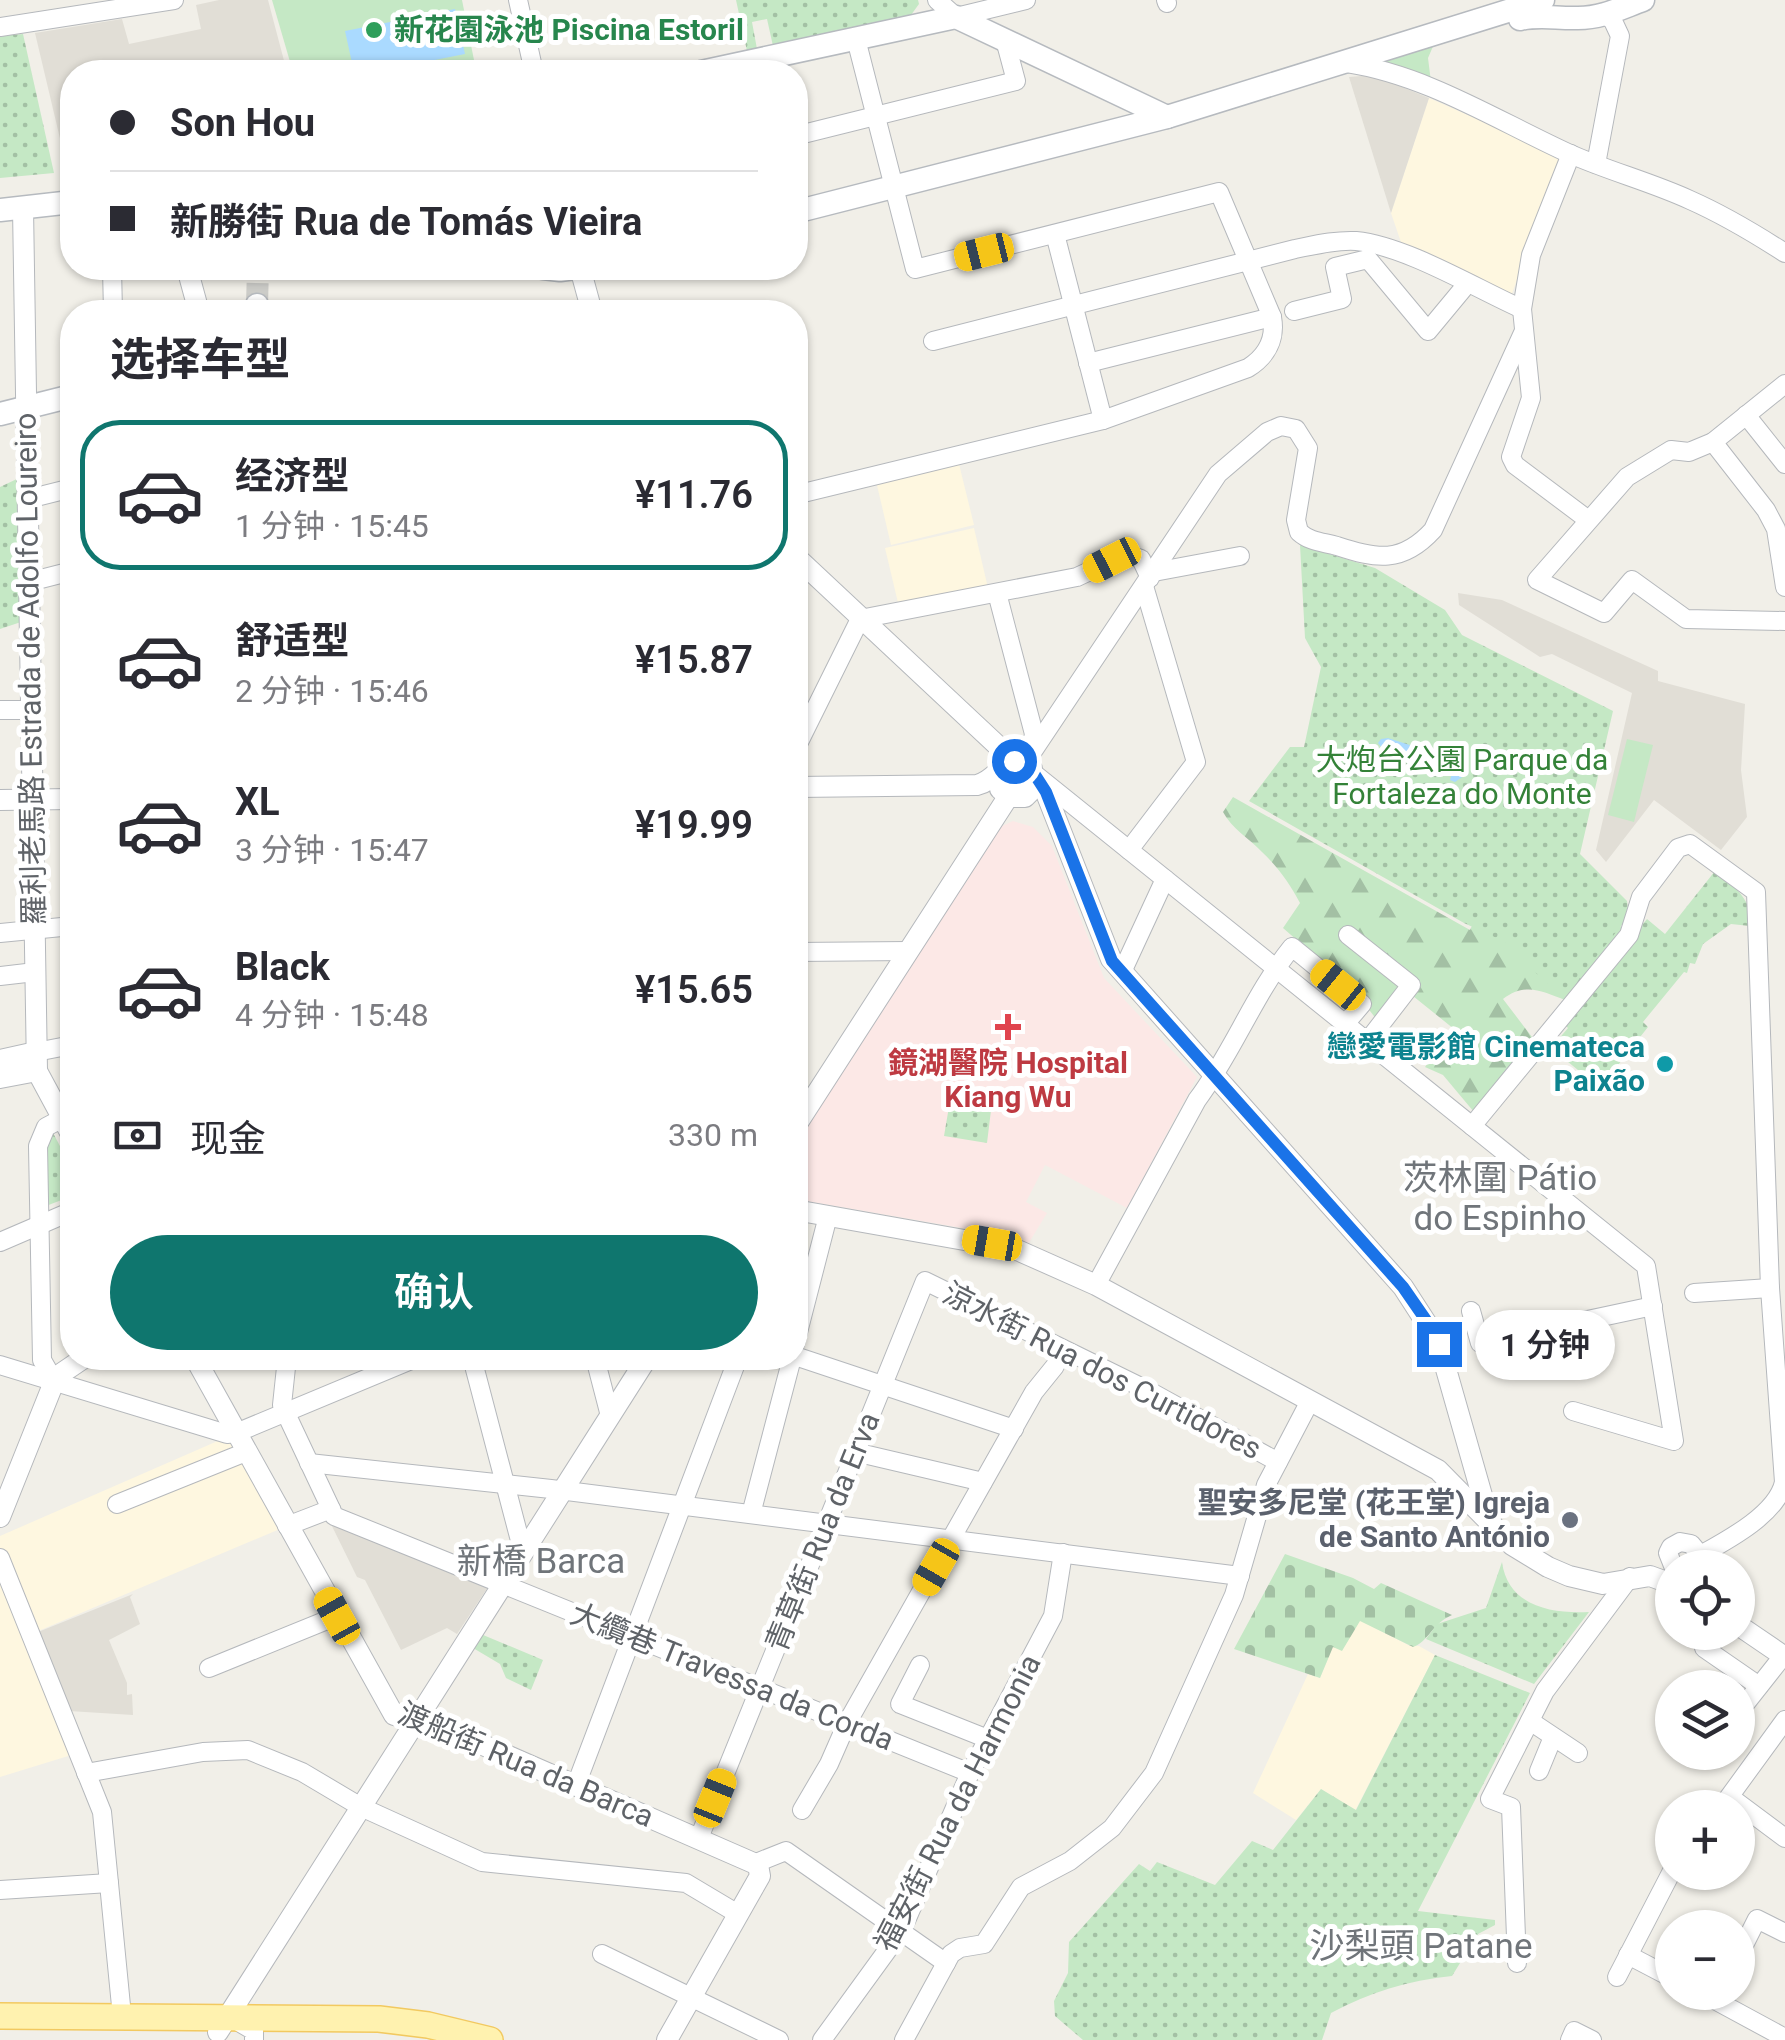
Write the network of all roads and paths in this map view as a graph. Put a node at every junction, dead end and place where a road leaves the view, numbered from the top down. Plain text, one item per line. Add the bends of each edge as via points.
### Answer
1 (174, 0) edge
2 (518, 0) edge
3 (937, 0) edge
4 (1026, 0) edge
5 (1543, 0) edge
6 (1643, 0) edge
7 (996, 4) edge
8 (1606, 15) junction
9 (956, 17) junction
10 (0, 27) edge
11 (856, 39) junction
12 (1005, 40) junction
13 (1406, 44) junction
14 (531, 60) edge
15 (757, 60) edge
16 (1346, 63) junction
17 (1130, 99) junction
18 (876, 116) junction
19 (1167, 117) junction
20 (1124, 128) junction
21 (808, 133) edge
22 (1570, 154) junction
23 (1596, 164) junction
24 (894, 186) junction
25 (60, 203) edge
26 (12, 209) edge
27 (808, 209) edge
28 (1054, 234) junction
29 (1785, 253) edge
30 (1249, 261) junction
31 (1467, 284) junction
32 (1073, 306) junction
33 (1522, 309) junction
34 (1294, 311) dead end
35 (1272, 317) junction
36 (1428, 331) junction
37 (1522, 333) junction
38 (933, 341) dead end
39 (1441, 347) dead end
40 (1088, 363) junction
41 (1782, 393) edge
42 (60, 399) edge
43 (26, 408) junction
44 (0, 414) edge
45 (1746, 415) junction
46 (1102, 420) junction
47 (1713, 442) junction
48 (1785, 464) edge
49 (60, 491) edge
50 (808, 491) edge
51 (28, 499) junction
52 (1587, 519) junction
53 (1240, 556) dead end
54 (808, 568) edge
55 (60, 574) edge
56 (1149, 579) junction
57 (29, 582) junction
58 (1785, 587) edge
59 (997, 592) junction
60 (862, 619) junction
61 (1785, 621) edge
62 (0, 710) edge
63 (31, 710) junction
64 (808, 725) edge
65 (1022, 768) junction
66 (968, 785) junction
67 (808, 788) edge
68 (1008, 796) junction
69 (60, 799) edge
70 (0, 800) edge
71 (32, 800) junction
72 (990, 826) junction
73 (1129, 850) junction
74 (1166, 879) junction
75 (60, 927) edge
76 (34, 930) junction
77 (0, 933) edge
78 (1348, 935) dead end
79 (808, 952) edge
80 (908, 952) junction
81 (1276, 968) junction
82 (35, 972) junction
83 (1122, 972) junction
84 (0, 976) edge
85 (1345, 1024) junction
86 (1368, 1042) junction
87 (60, 1049) edge
88 (0, 1060) edge
89 (36, 1062) junction
90 (1215, 1076) junction
91 (0, 1078) edge
92 (808, 1107) edge
93 (60, 1111) edge
94 (1472, 1126) junction
95 (60, 1127) edge
96 (808, 1212) edge
97 (828, 1216) junction
98 (60, 1217) edge
99 (40, 1225) junction
100 (0, 1242) edge
101 (925, 1281) joint
102 (1096, 1285) junction
103 (1770, 1288) junction
104 (1694, 1293) dead end
105 (808, 1294) edge
106 (1652, 1306) junction
107 (1471, 1310) dead end
108 (808, 1362) edge
109 (0, 1365) edge
110 (1055, 1366) dead end
111 (37, 1367) junction
112 (63, 1370) edge
113 (202, 1370) edge
114 (286, 1370) edge
115 (387, 1370) edge
116 (475, 1370) edge
117 (598, 1370) edge
118 (640, 1370) edge
119 (733, 1370) edge
120 (790, 1370) edge
121 (54, 1381) junction
122 (883, 1385) junction
123 (1310, 1401) junction
124 (1573, 1411) dead end
125 (285, 1412) junction
126 (610, 1416) junction
127 (1014, 1428) junction
128 (241, 1442) junction
129 (855, 1452) junction
130 (1470, 1454) junction
131 (1278, 1462) junction
132 (309, 1463) junction
133 (1438, 1470) junction
134 (983, 1482) junction
135 (505, 1483) junction
136 (563, 1490) junction
137 (117, 1504) dead end
138 (682, 1505) junction
139 (330, 1509) junction
140 (751, 1514) junction
141 (0, 1517) edge
142 (1490, 1522) junction
143 (826, 1524) junction
144 (287, 1526) junction
145 (951, 1539) junction
146 (1671, 1550) edge
147 (1692, 1550) edge
148 (1713, 1550) edge
149 (523, 1552) junction
150 (1063, 1553) junction
151 (0, 1558) edge
152 (1655, 1569) edge
153 (1240, 1576) junction
154 (1635, 1576) junction
155 (1655, 1580) edge
156 (503, 1584) junction
157 (337, 1616) junction
158 (632, 1636) junction
159 (1755, 1636) edge
160 (1707, 1650) edge
161 (1784, 1656) edge
162 (920, 1665) dead end
163 (209, 1668) dead end
164 (1759, 1686) junction
165 (760, 1688) junction
166 (1755, 1691) edge
167 (418, 1716) junction
168 (1785, 1720) edge
169 (1530, 1722) junction
170 (847, 1723) junction
171 (1553, 1737) junction
172 (988, 1738) junction
173 (1578, 1753) dead end
174 (1539, 1771) dead end
175 (970, 1772) junction
176 (86, 1773) junction
177 (576, 1785) junction
178 (1735, 1790) edge
179 (361, 1807) junction
180 (802, 1810) dead end
181 (1755, 1820) edge
182 (699, 1838) junction
183 (1785, 1838) edge
184 (756, 1863) junction
185 (109, 1882) junction
186 (0, 1890) edge
187 (1663, 1890) edge
188 (738, 1914) junction
189 (1755, 1925) edge
190 (902, 1930) junction
191 (1785, 1933) edge
192 (602, 1954) dead end
193 (1628, 1954) junction
194 (946, 1963) junction
195 (1517, 1963) dead end
196 (1655, 1969) edge
197 (1616, 1977) dead end
198 (691, 1997) junction
199 (1737, 2010) edge
200 (0, 2016) edge
201 (122, 2016) junction
202 (223, 2024) junction
203 (0, 2032) edge
204 (1572, 2035) edge
205 (254, 2036) edge
206 (1785, 2038) edge
207 (426, 2040) edge
208 (490, 2040) edge
209 (667, 2040) edge
210 (779, 2040) edge
211 (822, 2040) edge
212 (904, 2040) edge
213 (1592, 2040) edge

1 - 10 street
2 - 14 street
3 - 9 street
4 - 7 street
5 - 13 main road
6 - 8 main road
7 - 9 street
8 - 13 main road via 1537,15
8 - 23 street via 1620,36
9 - 11 main road
9 - 12 main road
11 - 15 main road
11 - 18 street
12 - 17 main road
12 - 18 street via 1016,81
13 - 16 main road
16 - 19 main road
16 - 22 street via 1420,83
17 - 19 main road
17 - 20 main road via 1136,113
18 - 21 street
18 - 24 street
19 - 20 main road
20 - 24 main road
22 - 23 street
22 - 33 street via 1532,256
23 - 29 street via 1688,199
24 - 27 main road
24 - 28 street via 915,269
25 - 26 main road
26 - 43 street, 羅利老馬路 Estrada de Adolfo Loureiro
28 - 30 street via 1219,192
28 - 32 street
30 - 31 street via 1354,241 1396,251
30 - 32 street
30 - 35 street
31 - 33 street
31 - 36 street
32 - 38 street
32 - 40 street
33 - 37 street
34 - 36 street via 1342,299 1335,268 1368,258
35 - 40 street
35 - 46 street via 1272,341 1254,364
36 - 39 street
37 - 52 street via 1532,398 1511,459
37 - 56 street via 1433,530 1411,547 1374,558 1299,532 1308,448 1296,429 1274,428 1218,474
40 - 46 street
41 - 45 street
42 - 43 main road
43 - 44 main road
43 - 51 street, 羅利老馬路 Estrada de Adolfo Loureiro
45 - 47 street
45 - 48 street
46 - 50 street
47 - 52 street via 1664,453 1617,485
47 - 58 street via 1776,529
49 - 51 street
51 - 57 street, 羅利老馬路 Estrada de Adolfo Loureiro
52 - 61 street via 1536,580 1604,613 1632,580 1686,619
53 - 56 street
54 - 60 street
55 - 57 street
56 - 59 street via 1141,560 1126,554 1076,577
56 - 65 street
56 - 73 street via 1196,762
57 - 63 street, 羅利老馬路 Estrada de Adolfo Loureiro
59 - 60 street
59 - 65 street via 1034,738
60 - 64 street
60 - 65 street
62 - 63 street
63 - 71 street, 羅利老馬路 Estrada de Adolfo Loureiro
65 - 66 street
65 - 68 street via 998,784
65 - 68 street via 1030,793
65 - 73 street
65 - 83 street via 1046,792 1109,957
66 - 67 street
66 - 72 street via 990,799
68 - 72 street
69 - 71 street
70 - 71 street
71 - 76 street, 羅利老馬路 Estrada de Adolfo Loureiro
72 - 80 street
73 - 74 street
74 - 81 street
74 - 83 street
75 - 76 street
76 - 77 street
76 - 82 street, 羅利老馬路 Estrada de Adolfo Loureiro
78 - 86 street via 1411,985
79 - 80 street
80 - 92 street
81 - 85 street
81 - 85 street via 1292,947 1362,1004
81 - 90 street
82 - 84 street
82 - 89 street, 羅利老馬路 Estrada de Adolfo Loureiro
83 - 90 street
85 - 86 street
86 - 94 street
87 - 89 street
88 - 89 street
89 - 91 street
89 - 93 street
90 - 102 street
90 - 130 street via 1430,1326
94 - 103 street via 1629,935 1641,897 1684,844 1699,850 1756,892
94 - 106 street via 1646,1266
95 - 99 street via 46,1127 38,1146
96 - 97 street
97 - 102 street via 1004,1246
97 - 105 street
98 - 99 street
99 - 100 street
99 - 111 street
101 - 122 street, 青草街 Rua da Erva
101 - 131 street, 涼水街 Rua dos Curtidores
102 - 123 street
103 - 104 street
103 - 148 street via 1783,1488 1777,1500
106 - 107 street via 1480,1343
106 - 124 street via 1674,1441
108 - 122 street
109 - 111 street
110 - 127 street
111 - 121 street
112 - 121 street
113 - 128 street, 渡船街 Rua da Barca
114 - 125 street
115 - 125 street
116 - 135 street
117 - 126 street
118 - 126 street
119 - 138 street
120 - 140 street
121 - 128 street
121 - 141 street
122 - 127 street
122 - 129 street, 青草街 Rua da Erva
123 - 131 street
123 - 133 street
125 - 128 street
125 - 132 street
126 - 136 street
127 - 134 street
128 - 137 street
128 - 144 street, 渡船街 Rua da Barca
129 - 134 street
129 - 143 street, 青草街 Rua da Erva
130 - 133 street
130 - 142 street
131 - 153 street via 1258,1506
132 - 135 street
132 - 139 street
133 - 142 street
134 - 145 street
135 - 136 street
135 - 149 street
136 - 138 street
136 - 149 street
138 - 140 street
138 - 158 street
139 - 144 street
139 - 156 street, 大纜巷 Travessa da Corda
140 - 143 street
142 - 154 street via 1512,1545 1569,1576 1603,1584
143 - 145 street
143 - 165 street, 青草街 Rua da Erva
144 - 157 street, 渡船街 Rua da Barca
145 - 150 street
145 - 170 street
146 - 147 street via 1680,1542
149 - 156 street
150 - 153 street
150 - 172 street, 福安街 Rua da Harmonia via 1053,1616
151 - 176 street
152 - 154 street
153 - 194 street via 1176,1730 1112,1828 1021,1887 984,1944 960,1948
154 - 155 street
154 - 169 street via 1545,1692
156 - 158 street, 大纜巷 Travessa da Corda
156 - 167 street
157 - 163 street
157 - 167 street, 渡船街 Rua da Barca via 389,1710 401,1718
158 - 165 street, 大纜巷 Travessa da Corda
158 - 177 street
159 - 161 street
160 - 164 street
161 - 164 street
162 - 172 street via 900,1704
164 - 166 street
165 - 170 street, 大纜巷 Travessa da Corda
165 - 182 street, 青草街 Rua da Erva
167 - 177 street, 渡船街 Rua da Barca
167 - 179 street
168 - 178 street
169 - 171 street
169 - 195 street via 1490,1799 1511,1807
170 - 175 street, 大纜巷 Travessa da Corda
170 - 180 street
171 - 173 street
171 - 174 street
172 - 175 street, 福安街 Rua da Harmonia
175 - 190 street, 福安街 Rua da Harmonia
176 - 179 street via 248,1750
176 - 185 street via 102,1812
177 - 182 street, 渡船街 Rua da Barca
179 - 188 street via 482,1862 686,1883
179 - 202 street
181 - 183 street
182 - 184 street, 渡船街 Rua da Barca
184 - 188 street via 760,1876
184 - 190 street via 786,1850
185 - 186 street
185 - 201 street
187 - 193 street
188 - 198 street
189 - 191 street via 1758,1919
190 - 194 street
190 - 211 street, 福安街 Rua da Harmonia
192 - 198 street
193 - 196 street
193 - 197 street
194 - 212 street
198 - 209 street
198 - 210 street
199 - 206 street
200 - 201 main road
201 - 202 main road
202 - 203 main road
202 - 205 main road
202 - 208 main road via 379,2019
204 - 213 street
205 - 207 main road

